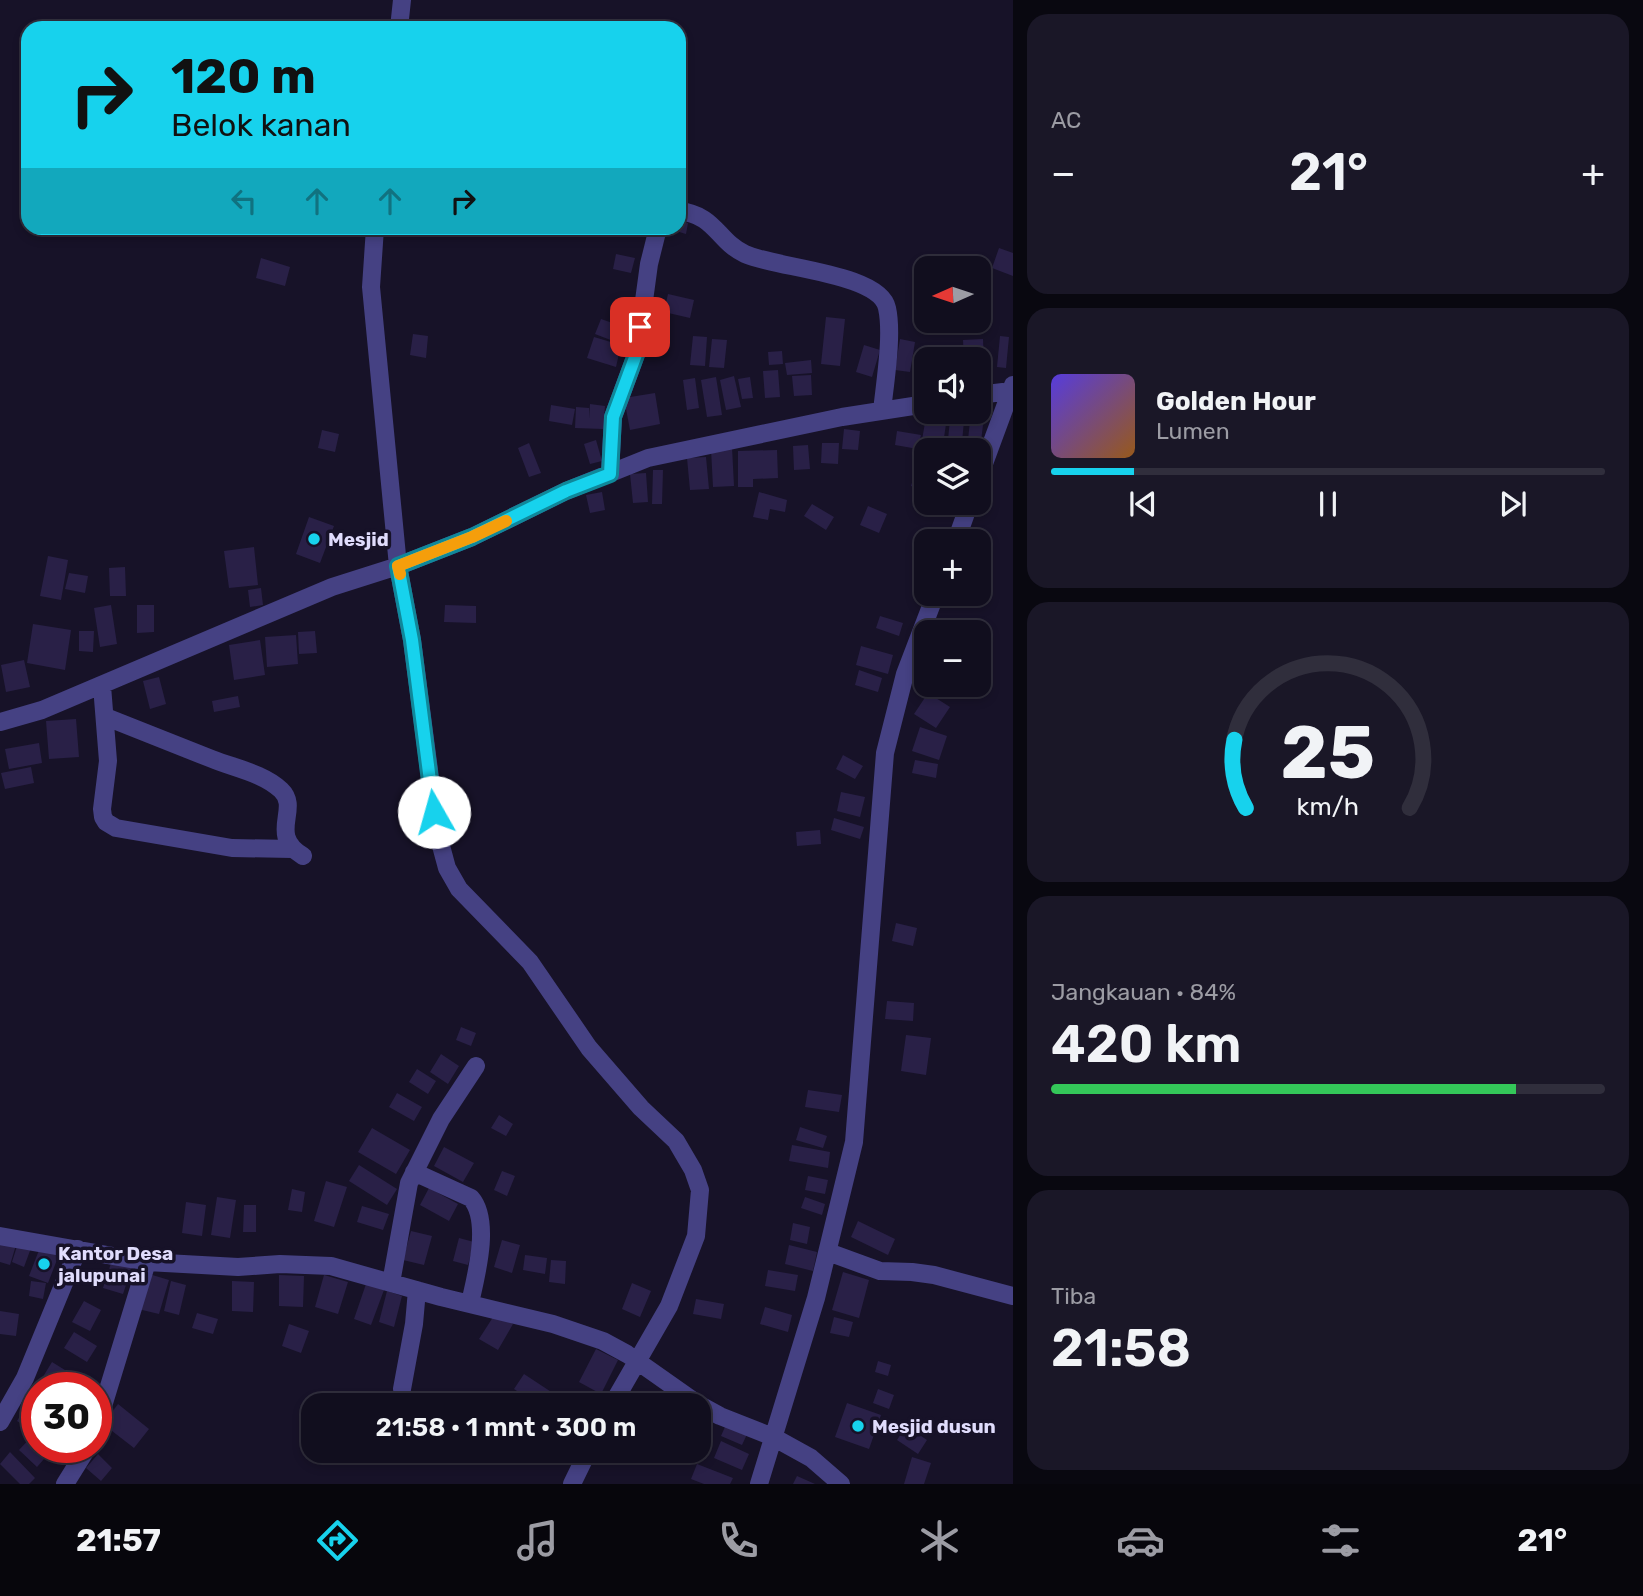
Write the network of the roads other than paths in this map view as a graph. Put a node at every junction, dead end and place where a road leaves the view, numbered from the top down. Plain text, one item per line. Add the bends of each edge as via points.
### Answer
1 (402, 0) edge
2 (400, 21) edge
3 (686, 213) edge
4 (375, 235) edge
5 (656, 235) edge
6 (1012, 391) edge
7 (991, 393) edge
8 (914, 406) edge
9 (882, 411) junction
10 (991, 446) edge
11 (610, 474) junction
12 (398, 566) junction
13 (931, 606) edge
14 (102, 686) junction
15 (106, 717) junction
16 (0, 722) edge
17 (476, 1066) dead end
18 (414, 1172) junction
19 (0, 1236) edge
20 (78, 1249) junction
21 (828, 1252) junction
22 (147, 1262) junction
23 (391, 1283) junction
24 (416, 1290) junction
25 (1013, 1296) edge
26 (470, 1303) junction
27 (637, 1360) junction
28 (112, 1372) edge
29 (402, 1389) dead end
30 (619, 1393) edge
31 (0, 1422) edge
32 (773, 1437) junction
33 (78, 1463) edge
34 (583, 1463) edge
35 (65, 1484) edge
36 (572, 1484) edge
37 (759, 1484) edge
38 (841, 1484) edge

1 - 2 street
3 - 9 street via 709,222 744,254 834,275 874,291 887,304
4 - 12 street via 371,287
5 - 11 street via 637,352 613,417
6 - 7 street
6 - 10 street
8 - 9 street
9 - 11 street via 693,447
11 - 12 street
12 - 14 street via 332,587
12 - 27 street via 437,831 447,868 459,889 530,962 589,1048 677,1142 700,1190 696,1236 688,1258 669,1306
13 - 21 street via 905,674 885,753 854,1142
14 - 15 street
14 - 16 street
15 - 15 street via 108,761 102,809 106,822 116,828 232,848 297,852 285,836 288,806 280,789
17 - 18 street
18 - 23 street
18 - 26 street via 477,1205 479,1266
19 - 20 street
20 - 22 street
20 - 31 street via 25,1378
21 - 25 street via 880,1271 934,1275
21 - 32 street
22 - 23 street via 331,1266
22 - 28 street
23 - 24 street
24 - 26 street
24 - 29 street
26 - 27 street via 603,1341
27 - 30 street
27 - 32 street via 698,1404
32 - 37 street
32 - 38 street via 811,1458
33 - 35 street
34 - 36 street

